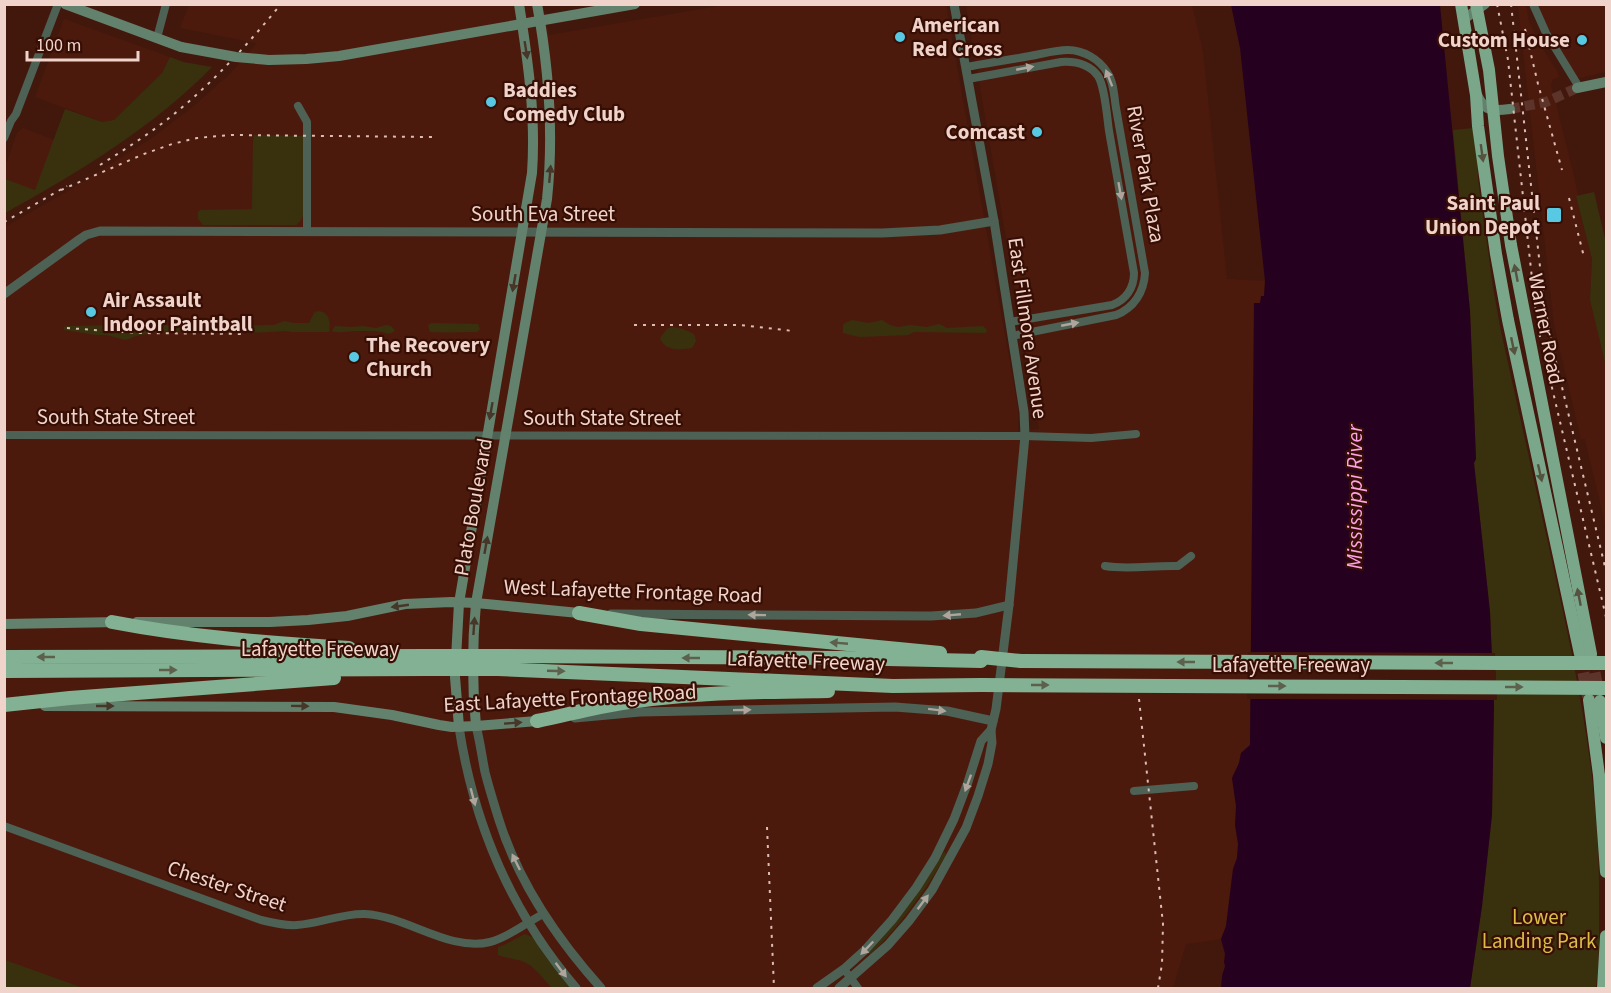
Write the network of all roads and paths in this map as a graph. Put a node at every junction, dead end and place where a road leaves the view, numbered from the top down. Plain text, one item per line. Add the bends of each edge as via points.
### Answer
1 (58, 4) edge
2 (65, 4) edge
3 (166, 4) edge
4 (519, 4) edge
5 (537, 4) edge
6 (635, 4) edge
7 (954, 4) edge
8 (1461, 4) edge
9 (1533, 4) edge
10 (1480, 6) edge
11 (1464, 19) junction
12 (539, 21) junction
13 (522, 24) junction
14 (157, 38) junction
15 (966, 67) junction
16 (968, 79) junction
17 (1606, 82) edge
18 (1578, 87) joint
19 (1476, 95) junction
20 (298, 106) dead end
21 (1510, 109) tunnel mouth
22 (1493, 110) junction
23 (8, 121) edge
24 (4, 138) edge
25 (994, 221) junction
26 (307, 231) junction
27 (541, 232) junction
28 (523, 233) junction
29 (4, 294) edge
30 (1010, 322) junction
31 (1012, 336) junction
32 (1136, 434) dead end
33 (4, 435) edge
34 (506, 435) junction
35 (487, 436) junction
36 (1025, 436) junction
37 (1191, 556) dead end
38 (1105, 566) dead end
39 (459, 603) junction
40 (476, 603) junction
41 (1009, 604) junction
42 (579, 613) junction
43 (112, 622) junction
44 (4, 624) edge
45 (4, 657) edge
46 (981, 659) junction
47 (424, 663) junction
48 (498, 663) junction
49 (1606, 663) edge
50 (4, 671) edge
51 (893, 686) junction
52 (1598, 696) edge
53 (4, 705) edge
54 (537, 722) junction
55 (476, 726) junction
56 (992, 726) junction
57 (459, 727) junction
58 (1606, 738) edge
59 (1194, 786) dead end
60 (1134, 792) dead end
61 (4, 826) edge
62 (1606, 872) edge
63 (543, 914) junction
64 (528, 922) junction
65 (1606, 936) edge
66 (844, 969) junction
67 (851, 979) junction
68 (576, 988) edge
69 (601, 988) edge
70 (817, 988) edge
71 (839, 988) edge
72 (858, 988) edge
73 (1603, 988) edge

1 - 23 street via 16,114
2 - 14 main road
3 - 14 street
4 - 13 main road, Plato Boulevard
5 - 12 main road, Plato Boulevard
6 - 12 main road
7 - 15 street, East Fillmore Avenue
8 - 11 highway, Warner Road
9 - 18 street
10 - 11 main road
10 - 22 highway, Warner Road
11 - 19 highway, Warner Road
12 - 13 main road
27 -> 12 main road, Plato Boulevard via 551,146 550,99
13 - 14 main road, bridge via 306,59 236,57 181,47
13 -> 28 main road, Plato Boulevard via 532,93 534,151
15 - 16 street, East Fillmore Avenue
31 -> 15 street, River Park Plaza via 1124,312 1141,291 1145,273 1112,82 1105,68 1076,51
16 - 25 street, East Fillmore Avenue
16 -> 30 street, River Park Plaza via 1061,62 1083,64 1100,79 1106,110 1134,273 1132,287 1112,305
17 - 18 main road
19 - 22 main road via 1481,104
19 -> 22 highway, Warner Road via 1508,320 1585,654 1511,245
20 - 26 street via 307,122
21 - 22 main road
23 - 24 street
25 - 27 street, South Eva Street via 940,230 882,233
25 - 30 street, East Fillmore Avenue
26 - 28 street, South Eva Street
26 - 29 street, South Eva Street via 92,232
27 - 28 street, South Eva Street
27 - 34 main road, Plato Boulevard
28 -> 35 main road, Plato Boulevard
30 - 31 street, East Fillmore Avenue
31 - 36 street, East Fillmore Avenue
32 - 36 street, South State Street via 1091,438
33 - 35 street, South State Street
34 - 35 street, South State Street
34 - 36 street, South State Street
40 -> 34 main road, Plato Boulevard
35 - 39 main road, Plato Boulevard
36 - 41 street, East Fillmore Avenue
37 - 38 street via 1178,566
39 - 40 main road, West Lafayette Frontage Road
39 -> 43 main road, West Lafayette Frontage Road via 405,604 308,620
39 - 57 main road, Plato Boulevard via 455,677
40 - 42 main road, West Lafayette Frontage Road
55 -> 40 main road, Plato Boulevard via 472,662
41 -> 42 street, West Lafayette Frontage Road via 976,613 931,616
41 - 56 street, East Fillmore Avenue
46 -> 42 highway via 641,624
43 - 44 main road, West Lafayette Frontage Road
43 - 47 highway via 243,641 364,649
47 -> 45 highway, Lafayette Freeway
46 -> 48 highway, Lafayette Freeway
49 -> 46 highway, Lafayette Freeway, bridge
47 - 48 highway, Lafayette Freeway, bridge
50 -> 47 highway, Lafayette Freeway
47 - 53 highway via 333,678
48 -> 51 highway, Lafayette Freeway
51 -> 52 highway, Lafayette Freeway, bridge
51 - 54 highway via 682,696 600,706
52 - 58 highway
52 - 62 highway
53 -> 57 main road, East Lafayette Frontage Road via 334,706
55 -> 54 main road, East Lafayette Frontage Road
54 -> 56 street, East Lafayette Frontage Road via 640,712 895,707 946,711
55 - 57 main road, East Lafayette Frontage Road
63 -> 55 street, Plato Boulevard via 503,833
56 -> 66 street, East Fillmore Avenue via 981,741 954,819 935,858 892,920
67 -> 56 street, East Fillmore Avenue via 909,921 951,858 988,764
57 -> 64 street, Plato Boulevard via 473,800 504,879
59 - 60 street
61 - 64 street, Chester Street via 274,924 296,926 353,914 372,915 473,944 491,942
63 - 64 street, Chester Street
63 - 69 street, Plato Boulevard
64 -> 68 street, Plato Boulevard
65 - 73 highway
66 - 67 street
66 - 70 street, East Fillmore Avenue
67 - 71 street, East Fillmore Avenue
67 - 72 street

